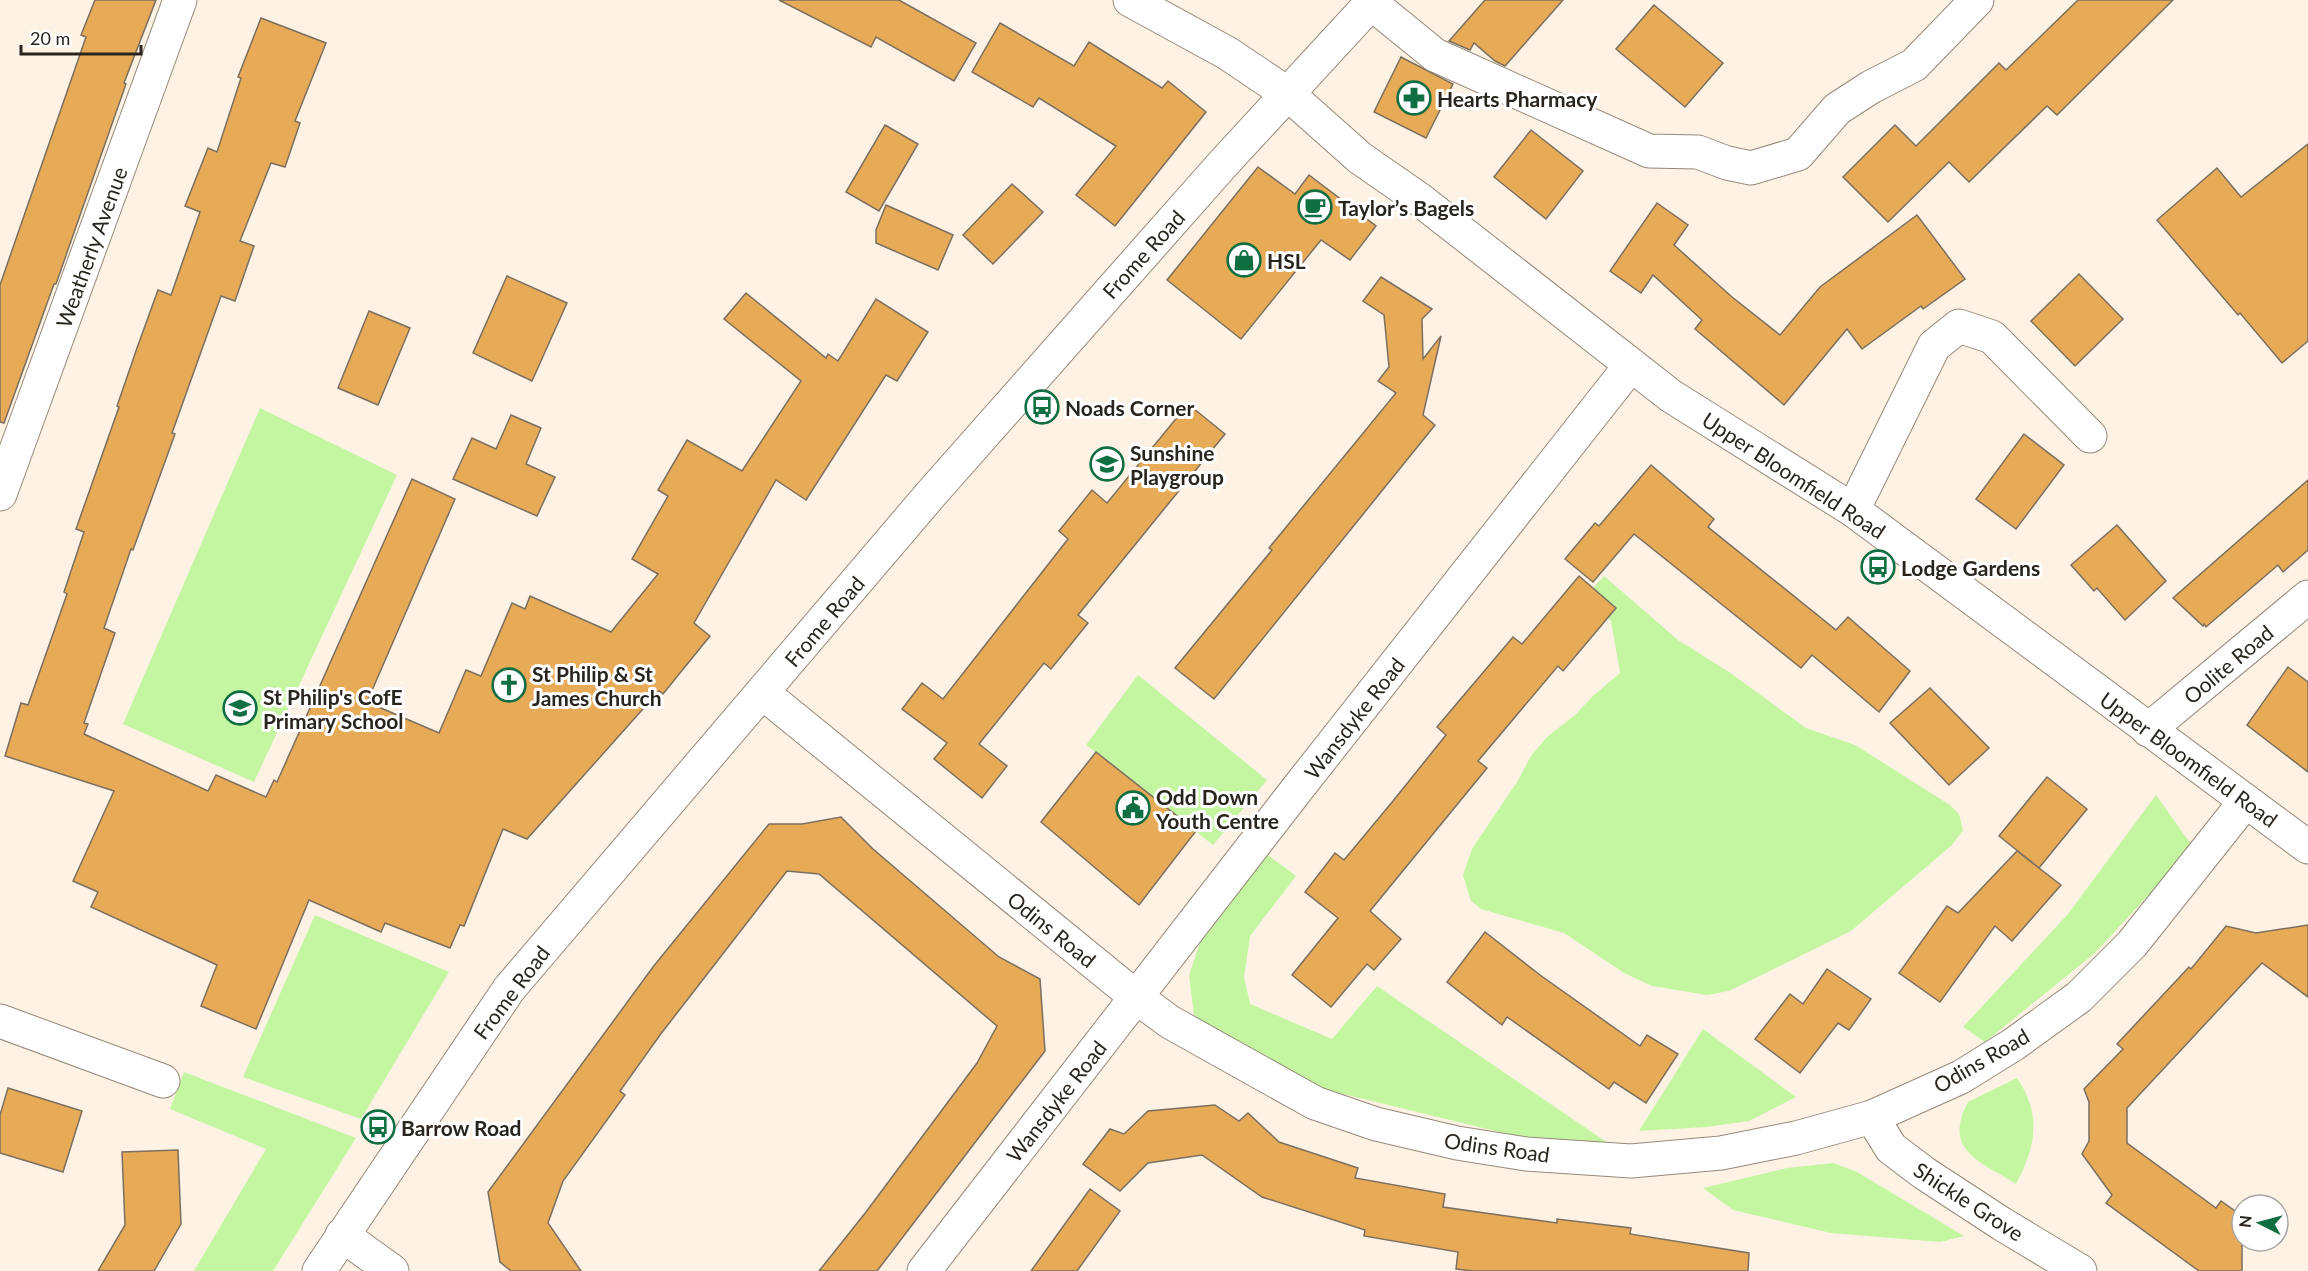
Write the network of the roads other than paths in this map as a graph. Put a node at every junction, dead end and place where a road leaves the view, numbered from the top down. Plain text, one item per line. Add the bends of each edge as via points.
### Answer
1 (180, 0) edge
2 (1130, 0) edge
3 (1977, 0) edge
4 (1372, 1) edge
5 (1288, 94) junction
6 (1631, 365) junction
7 (2090, 436) dead end
8 (0, 494) edge
9 (1853, 510) junction
10 (2308, 597) edge
11 (763, 693) junction
12 (2148, 730) junction
13 (2245, 802) junction
14 (2308, 847) edge
15 (1136, 998) junction
16 (0, 1021) edge
17 (163, 1081) dead end
18 (1872, 1117) junction
19 (342, 1234) junction
20 (319, 1271) edge
21 (392, 1271) edge
22 (924, 1271) edge
23 (2080, 1271) edge

1 - 8 street, Weatherly Avenue
2 - 5 street, Upper Bloomfield Road via 1227,52
3 - 4 street, Frome Road via 1914,65 1837,109 1798,154 1751,168 1698,152 1649,151 1435,56
4 - 5 street, Frome Road
5 - 6 street, Upper Bloomfield Road via 1360,158 1419,199
5 - 11 street, Frome Road via 931,494
6 - 9 street, Upper Bloomfield Road via 1671,396
6 - 15 street, Wansdyke Road
7 - 9 street via 1992,337 1959,326 1934,346
9 - 12 street, Upper Bloomfield Road
10 - 12 street, Oolite Road
11 - 15 street, Odins Road
11 - 19 street, Frome Road via 509,989
12 - 13 street, Upper Bloomfield Road
13 - 14 street, Upper Bloomfield Road
13 - 18 street, Odins Road via 2132,944 2079,997 1961,1077
15 - 18 street, Odins Road via 1170,1022 1315,1103 1376,1124 1469,1145 1526,1154 1631,1161 1721,1153
15 - 22 street, Wansdyke Road
16 - 17 street
18 - 23 street, Shickle Grove via 1892,1148 1924,1173
19 - 20 street, Frome Road
19 - 21 street

